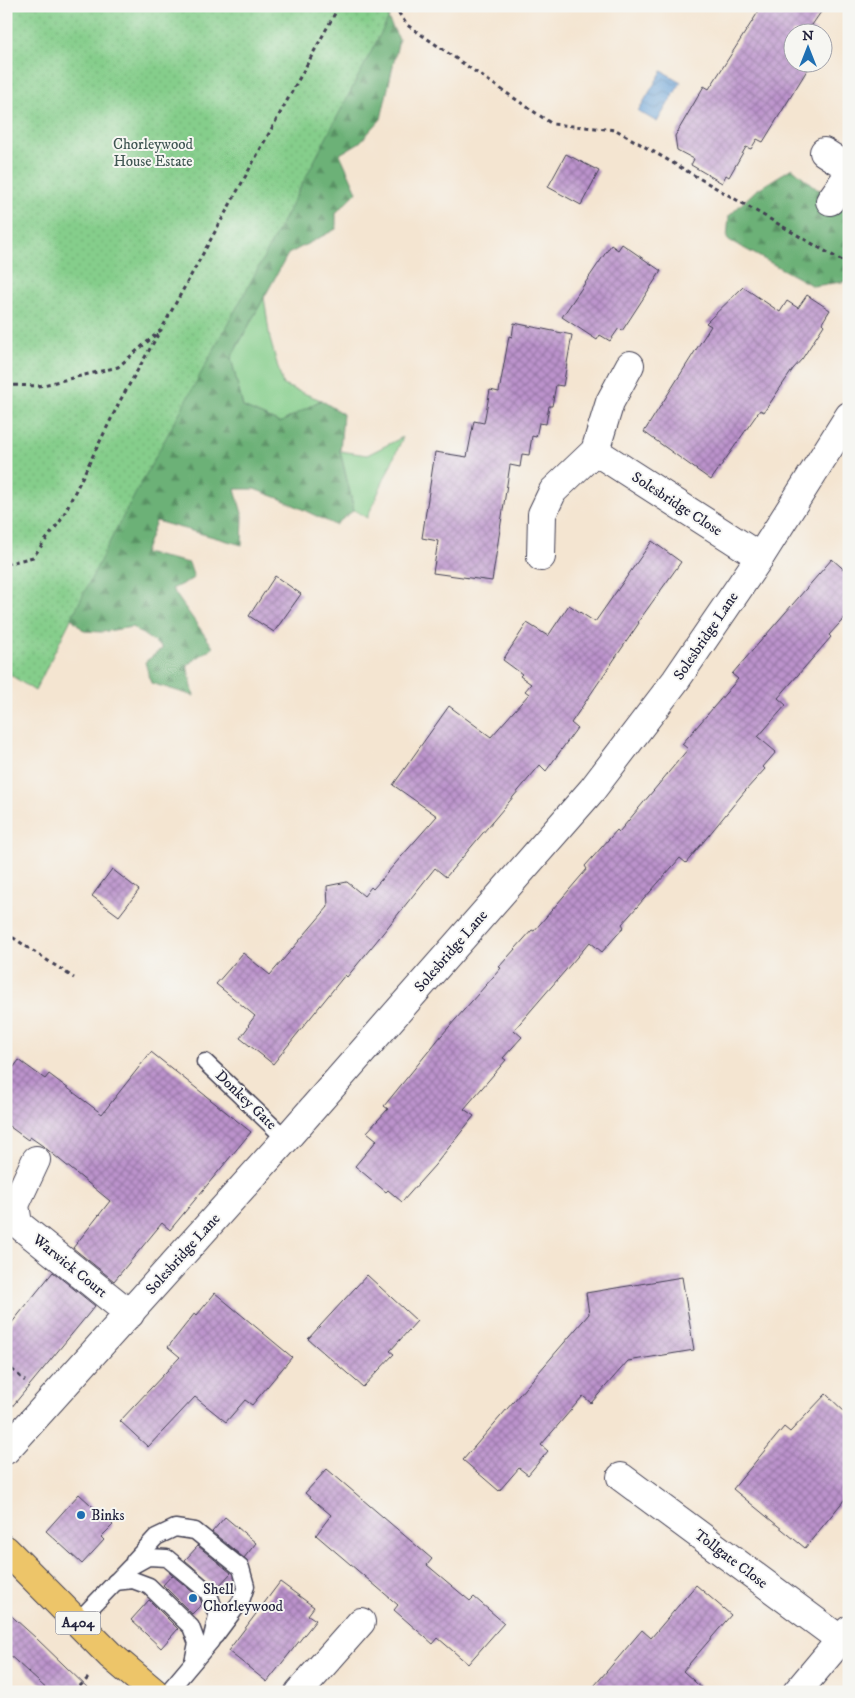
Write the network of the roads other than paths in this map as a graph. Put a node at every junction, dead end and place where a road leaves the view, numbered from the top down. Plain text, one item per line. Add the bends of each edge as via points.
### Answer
1 (824, 152) dead end
2 (849, 168) edge
3 (849, 174) edge
4 (830, 201) dead end
5 (630, 365) dead end
6 (849, 416) edge
7 (595, 450) junction
8 (541, 557) dead end
9 (760, 557) junction
10 (205, 1062) dead end
11 (286, 1139) junction
12 (36, 1160) dead end
13 (130, 1314) junction
14 (6, 1450) edge
15 (621, 1477) dead end
16 (6, 1550) edge
17 (130, 1567) junction
18 (115, 1582) junction
19 (77, 1622) junction
20 (361, 1622) dead end
21 (845, 1635) edge
22 (211, 1641) junction
23 (193, 1663) junction
24 (154, 1692) edge
25 (168, 1692) edge
26 (299, 1692) edge
27 (797, 1692) edge

1 - 2 street
3 - 4 street
5 - 7 street via 610,402
6 - 9 street, Solesbridge Lane
7 - 8 street via 552,490 542,514
7 - 9 street, Solesbridge Close
9 - 11 street, Solesbridge Lane via 676,680 592,790
10 - 11 lane, Donkey Gate
11 - 13 street, Solesbridge Lane
12 - 13 street, Warwick Court via 15,1205 18,1224
13 - 14 street, Solesbridge Lane
15 - 21 street, Tollgate Close
16 - 19 main road, A404
17 - 18 lane
17 - 22 lane via 148,1557 167,1558 208,1592 217,1616
17 - 22 lane via 156,1537 175,1528 195,1531 241,1568 246,1586 241,1601
18 - 19 lane
18 - 23 lane via 133,1580 148,1586 191,1628 197,1643
19 - 24 main road, A404
20 - 26 street
21 - 27 street
22 - 23 lane
23 - 25 lane

